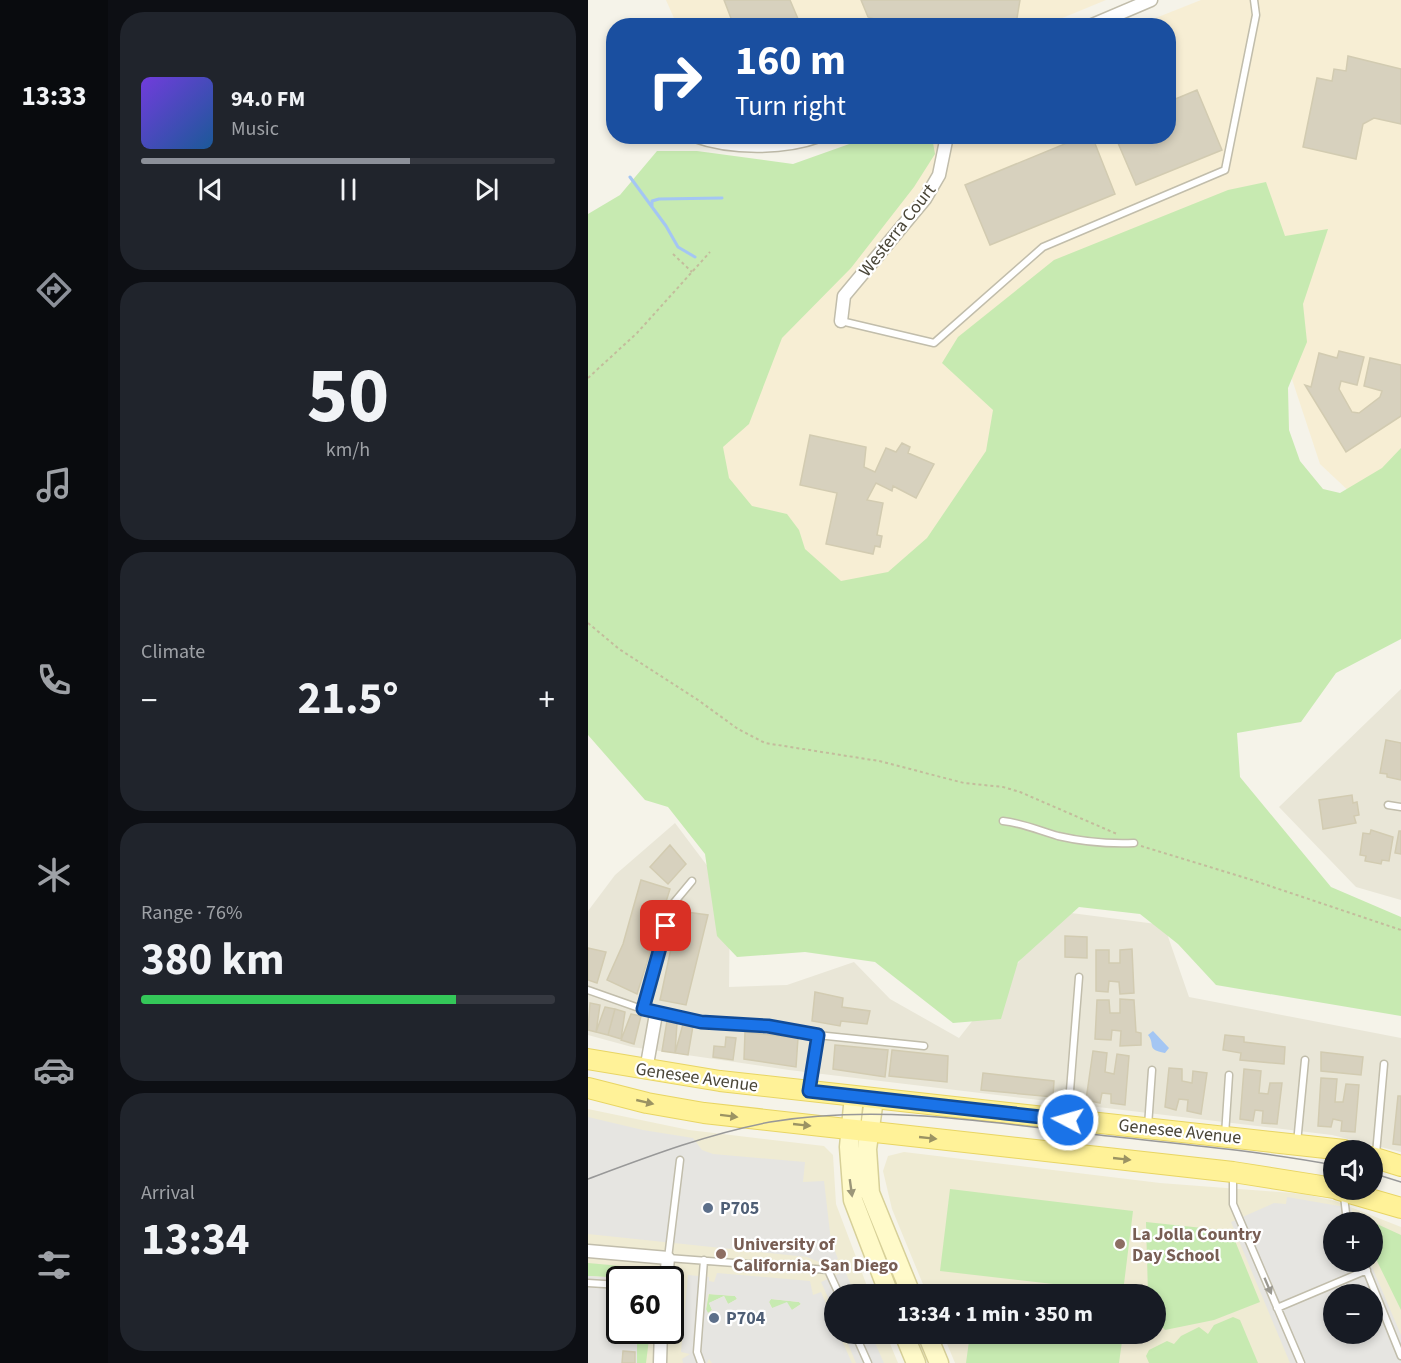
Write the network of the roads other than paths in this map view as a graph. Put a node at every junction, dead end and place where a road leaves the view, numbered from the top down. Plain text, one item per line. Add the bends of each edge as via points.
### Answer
1 (1151, 0) edge
2 (1254, 0) edge
3 (1109, 18) edge
4 (742, 144) edge
5 (788, 144) edge
6 (945, 144) edge
7 (841, 321) joint
8 (1389, 805) dead end
9 (1401, 807) edge
10 (1004, 821) dead end
11 (1134, 843) road end
12 (692, 881) dead end
13 (1079, 977) dead end
14 (588, 990) edge
15 (643, 1009) junction
16 (656, 1014) junction
17 (818, 1035) junction
18 (924, 1046) dead end
19 (588, 1059) edge
20 (1305, 1060) dead end
21 (1384, 1064) dead end
22 (646, 1070) junction
23 (1152, 1070) dead end
24 (1229, 1075) dead end
25 (588, 1088) edge
26 (809, 1091) junction
27 (854, 1096) junction
28 (874, 1099) junction
29 (1068, 1120) junction
30 (1148, 1127) junction
31 (860, 1131) junction
32 (1225, 1135) junction
33 (1376, 1140) edge
34 (1297, 1144) junction
35 (1323, 1147) edge
36 (680, 1160) dead end
37 (1383, 1160) edge
38 (1401, 1166) edge
39 (1233, 1172) junction
40 (1323, 1186) edge
41 (1375, 1200) edge
42 (1401, 1208) edge
43 (588, 1251) edge
44 (668, 1258) junction
45 (704, 1260) junction
46 (667, 1266) edge
47 (1362, 1272) edge
48 (1368, 1272) edge
49 (588, 1283) edge
50 (834, 1284) edge
51 (885, 1284) edge
52 (907, 1284) edge
53 (606, 1285) edge
54 (1277, 1308) junction
55 (661, 1344) edge
56 (859, 1344) edge
57 (908, 1344) edge
58 (931, 1344) edge
59 (1401, 1356) edge
60 (660, 1363) edge
61 (701, 1363) edge
62 (867, 1363) edge
63 (916, 1363) edge
64 (939, 1363) edge
65 (1301, 1363) edge

1 - 3 street
2 - 7 lane via 1256,15 1225,170 1043,247 934,343
4 - 5 street
6 - 7 street, Westerra Court via 939,175 925,199 844,296
8 - 9 lane
10 - 11 lane via 1103,844
12 - 15 lane via 672,905
13 - 29 lane
14 - 15 lane
15 - 16 lane
16 - 17 lane
16 - 22 street
17 - 18 lane
17 - 26 lane
19 - 22 main road, Genesee Avenue
20 - 34 lane
21 - 33 lane
22 - 26 main road, Genesee Avenue
23 - 30 lane
24 - 32 lane
25 -> 31 main road, Genesee Avenue via 704,1113
26 - 27 main road, Genesee Avenue
27 - 28 main road, Genesee Avenue
27 - 31 main road
28 - 29 main road, Genesee Avenue
28 - 31 main road
29 - 30 main road, Genesee Avenue
30 - 32 main road, Genesee Avenue
31 -> 39 main road, Genesee Avenue
31 -> 51 main road via 849,1174 853,1200
31 - 52 main road via 867,1149 870,1193
32 - 34 main road, Genesee Avenue
34 - 35 main road, Genesee Avenue
36 - 44 lane
37 - 38 main road
39 - 40 main road, Genesee Avenue
39 -> 54 lane via 1233,1204
41 - 42 main road, Genesee Avenue
43 - 44 street
44 - 45 lane
44 - 46 street
45 - 50 lane via 828,1270
45 - 61 lane via 697,1352
47 - 54 lane
48 - 59 lane
49 - 53 lane
54 - 65 lane
55 - 60 street
56 - 62 lane
57 - 63 main road
58 - 64 main road

